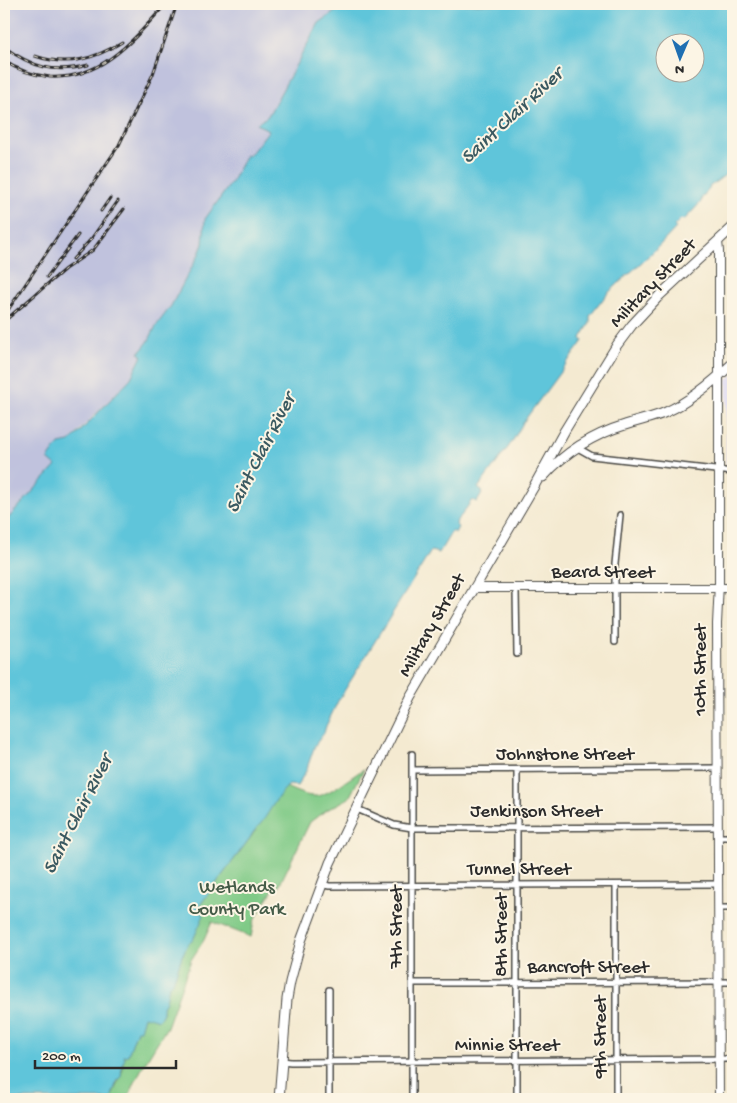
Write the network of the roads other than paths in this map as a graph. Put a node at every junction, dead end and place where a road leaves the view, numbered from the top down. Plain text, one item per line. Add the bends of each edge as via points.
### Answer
1 (733, 228) edge
2 (718, 242) junction
3 (733, 363) edge
4 (719, 376) junction
5 (565, 430) junction
6 (574, 448) junction
7 (719, 470) junction
8 (733, 472) edge
9 (533, 488) junction
10 (620, 515) dead end
11 (474, 588) junction
12 (733, 588) edge
13 (615, 589) junction
14 (718, 589) junction
15 (516, 590) junction
16 (615, 642) dead end
17 (516, 654) dead end
18 (412, 754) dead end
19 (718, 768) junction
20 (412, 770) junction
21 (517, 770) junction
22 (357, 809) junction
23 (718, 827) junction
24 (412, 828) junction
25 (517, 828) junction
26 (718, 837) junction
27 (733, 837) edge
28 (321, 884) junction
29 (718, 884) junction
30 (517, 885) junction
31 (616, 885) junction
32 (412, 886) junction
33 (718, 908) junction
34 (733, 908) edge
35 (615, 982) junction
36 (718, 982) junction
37 (733, 982) edge
38 (517, 983) junction
39 (412, 984) junction
40 (329, 990) dead end
41 (282, 1060) junction
42 (718, 1060) junction
43 (733, 1060) edge
44 (412, 1061) junction
45 (517, 1061) junction
46 (616, 1061) junction
47 (329, 1062) junction
48 (280, 1099) edge
49 (329, 1099) edge
50 (412, 1099) edge
51 (517, 1099) edge
52 (616, 1099) edge
53 (718, 1099) edge

1 - 2 main road, Military Street
2 - 4 street, 10th Street
2 - 5 main road, Military Street via 632,325
3 - 4 main road
4 - 6 main road via 694,396 664,413 602,432
4 - 7 street, 10th Street
5 - 6 main road via 564,438
5 - 9 main road, Military Street
6 - 7 street via 592,456
6 - 9 main road via 556,462
7 - 8 street
7 - 14 street, 10th Street
9 - 11 main road, Military Street
10 - 13 street
11 - 15 street, Beard Street
11 - 22 main road, Military Street via 413,692
12 - 14 street, Beard Street
13 - 14 street, Beard Street
13 - 15 street, Beard Street
13 - 16 street
14 - 19 street, 10th Street
15 - 17 street
18 - 20 street, 7th Street
19 - 21 street, Johnstone Street
19 - 23 street, 10th Street
20 - 21 street, Johnstone Street
20 - 24 street, 7th Street
21 - 25 street, 8th Street
22 - 24 street, Jenkinson Street via 394,825
22 - 28 main road, Military Street
23 - 25 street, Jenkinson Street
23 - 26 street, 10th Street
24 - 25 street, Jenkinson Street
24 - 32 street, 7th Street
25 - 30 street, 8th Street
26 - 27 street
26 - 29 street, 10th Street
28 - 32 street, Tunnel Street
28 - 41 main road, Military Street via 290,982
29 - 31 street, Tunnel Street
29 - 33 street, 10th Street
30 - 31 street, Tunnel Street
30 - 32 street, Tunnel Street
30 - 38 street, 8th Street
31 - 35 street, 9th Street
32 - 39 street, 7th Street
33 - 34 street
33 - 36 street, 10th Street
35 - 36 street, Bancroft Street
35 - 38 street, Bancroft Street
35 - 46 street, 9th Street
36 - 37 street, Bancroft Street
36 - 42 street, 10th Street
38 - 39 street, Bancroft Street
38 - 45 street, 8th Street
39 - 44 street, 7th Street
40 - 47 street
41 - 47 street, Minnie Street
41 - 48 main road, Military Street
42 - 43 street, Minnie Street
42 - 46 street, Minnie Street
42 - 53 street, 10th Street
44 - 45 street, Minnie Street
44 - 47 street, Minnie Street
44 - 50 street, 7th Street
45 - 46 street, Minnie Street
45 - 51 street, 8th Street
46 - 52 street, 9th Street
47 - 49 street

